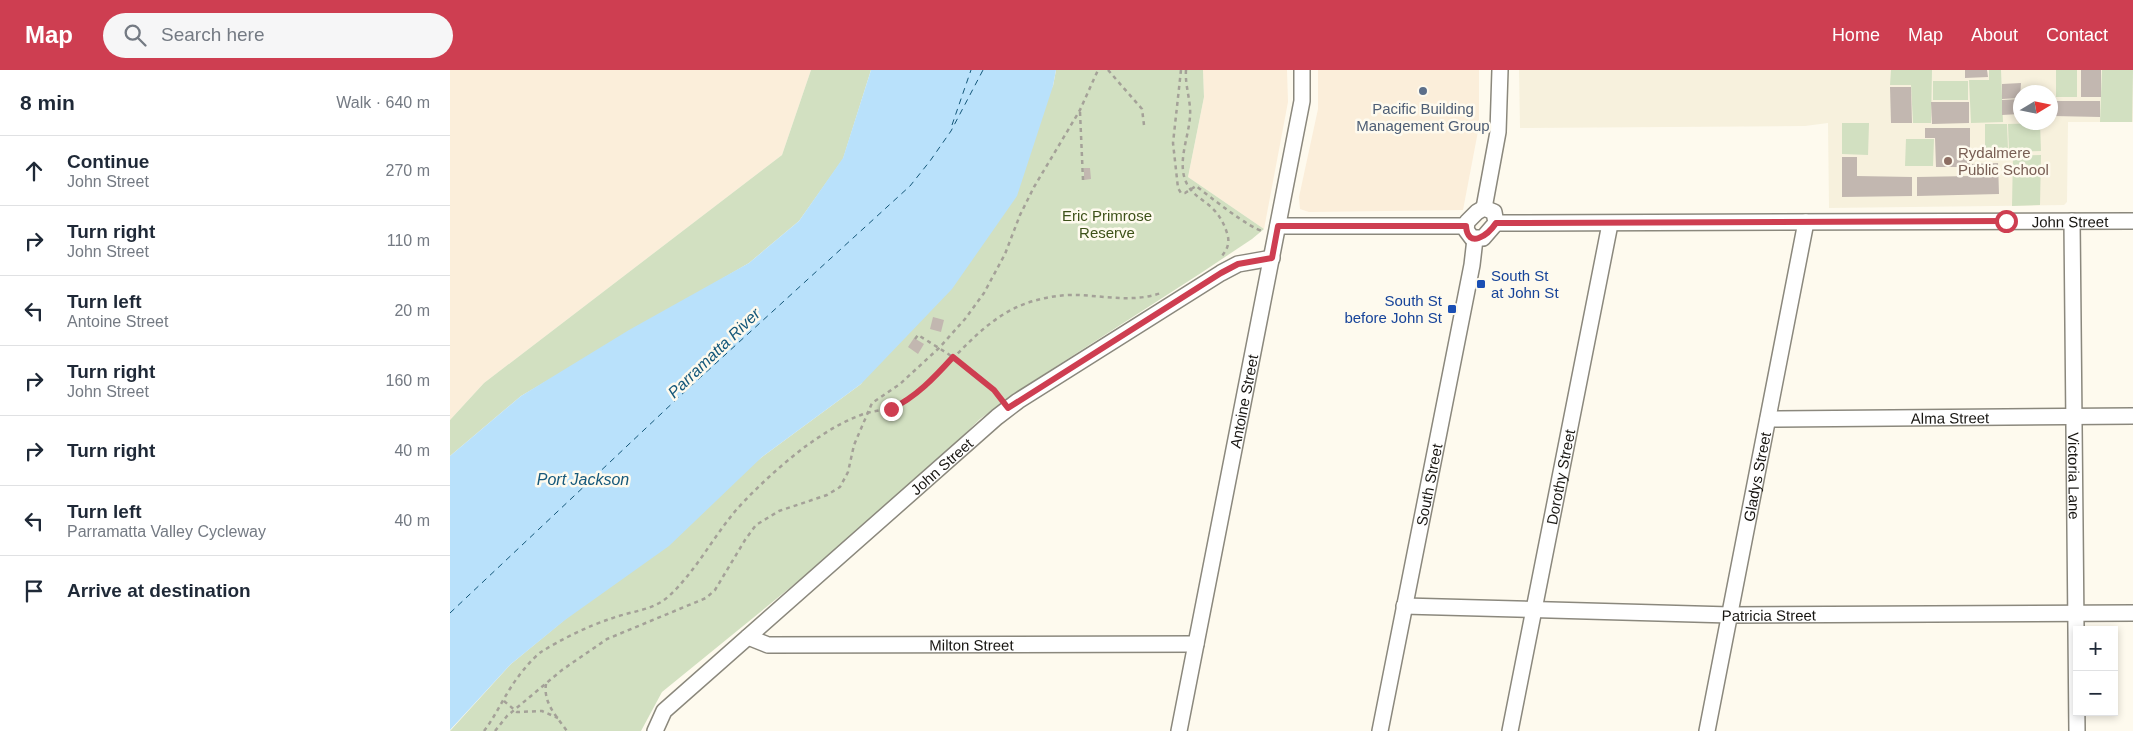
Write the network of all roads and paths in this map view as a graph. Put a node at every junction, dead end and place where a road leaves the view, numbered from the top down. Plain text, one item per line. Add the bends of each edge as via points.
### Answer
1 (1098, 70) edge
2 (1108, 70) edge
3 (1181, 70) edge
4 (1186, 70) edge
5 (1302, 70) edge
6 (1500, 70) edge
7 (1080, 110) junction
8 (1144, 125) dead end
9 (1083, 180) dead end
10 (1190, 190) junction
11 (1484, 208) junction
12 (2072, 221) junction
13 (2133, 221) edge
14 (1806, 222) junction
15 (1496, 223) junction
16 (1610, 224) junction
17 (1273, 226) junction
18 (1466, 226) junction
19 (1475, 239) junction
20 (1272, 258) junction
21 (1219, 259) dead end
22 (1165, 292) dead end
23 (915, 339) dead end
24 (939, 348) junction
25 (953, 357) junction
26 (1008, 408) junction
27 (866, 413) junction
28 (2074, 416) junction
29 (2133, 416) edge
30 (1768, 419) junction
31 (1404, 606) junction
32 (1534, 609) junction
33 (2076, 613) junction
34 (2133, 613) edge
35 (1730, 615) junction
36 (748, 637) junction
37 (1196, 644) junction
38 (546, 684) junction
39 (504, 700) junction
40 (514, 710) junction
41 (558, 718) junction
42 (484, 731) edge
43 (495, 731) edge
44 (568, 731) edge
45 (655, 731) edge
46 (1179, 731) edge
47 (1380, 731) edge
48 (1510, 731) edge
49 (1707, 731) edge
50 (2077, 731) edge

1 - 7 path
2 - 8 path via 1142,109
3 - 10 path via 1173,156 1178,188 1185,194
4 - 10 path via 1190,109 1183,166
5 - 17 street, Antoine Street via 1302,101
6 - 11 street via 1498,132
7 - 9 path
7 - 24 path via 1034,187 984,293
10 - 17 path via 1196,186 1258,230
10 - 21 path via 1218,213 1224,225 1229,238 1227,250
11 - 15 street via 1494,212
11 - 18 street via 1469,218
12 - 13 street, John Street
12 - 14 street, John Street
12 - 28 street, Victoria Lane
14 - 16 street, John Street
14 - 30 street, Gladys Street
15 - 16 street, John Street
15 - 19 street via 1485,236
16 - 32 street, Dorothy Street
17 - 18 street
17 - 20 street, Antoine Street
18 - 19 street via 1468,234
19 - 31 street, South Street
20 - 26 street, John Street via 1238,264 1221,273
20 - 37 street, Antoine Street
22 - 25 path via 1124,299 1071,295 1026,304 993,322
23 - 24 path via 918,335
24 - 25 path
24 - 27 path via 900,384 872,403
25 - 26 path via 994,390
25 - 27 path via 907,401 891,409
26 - 36 street, John Street
27 - 38 path via 848,472 840,487 827,495 779,511 756,525 715,590 706,598 607,639
27 - 39 path via 843,422 808,445 759,486 687,577 667,597 655,606 605,621 540,653
28 - 29 street, Alma Street
28 - 30 street, Alma Street
28 - 33 street, Victoria Lane
30 - 35 street, Gladys Street
31 - 32 street, Patricia Street
31 - 47 street, South Street
32 - 35 street, Patricia Street
32 - 48 street, Dorothy Street
33 - 34 street, Patricia Street
33 - 35 street, Patricia Street
33 - 50 street, Victoria Lane
35 - 49 street, Gladys Street
36 - 37 street, Milton Street via 768,645
36 - 45 street, John Street via 664,711
37 - 46 street, Antoine Street
38 - 40 path
38 - 41 path via 546,698
39 - 40 path
39 - 42 path
40 - 41 path via 542,711
40 - 43 path
41 - 44 path

